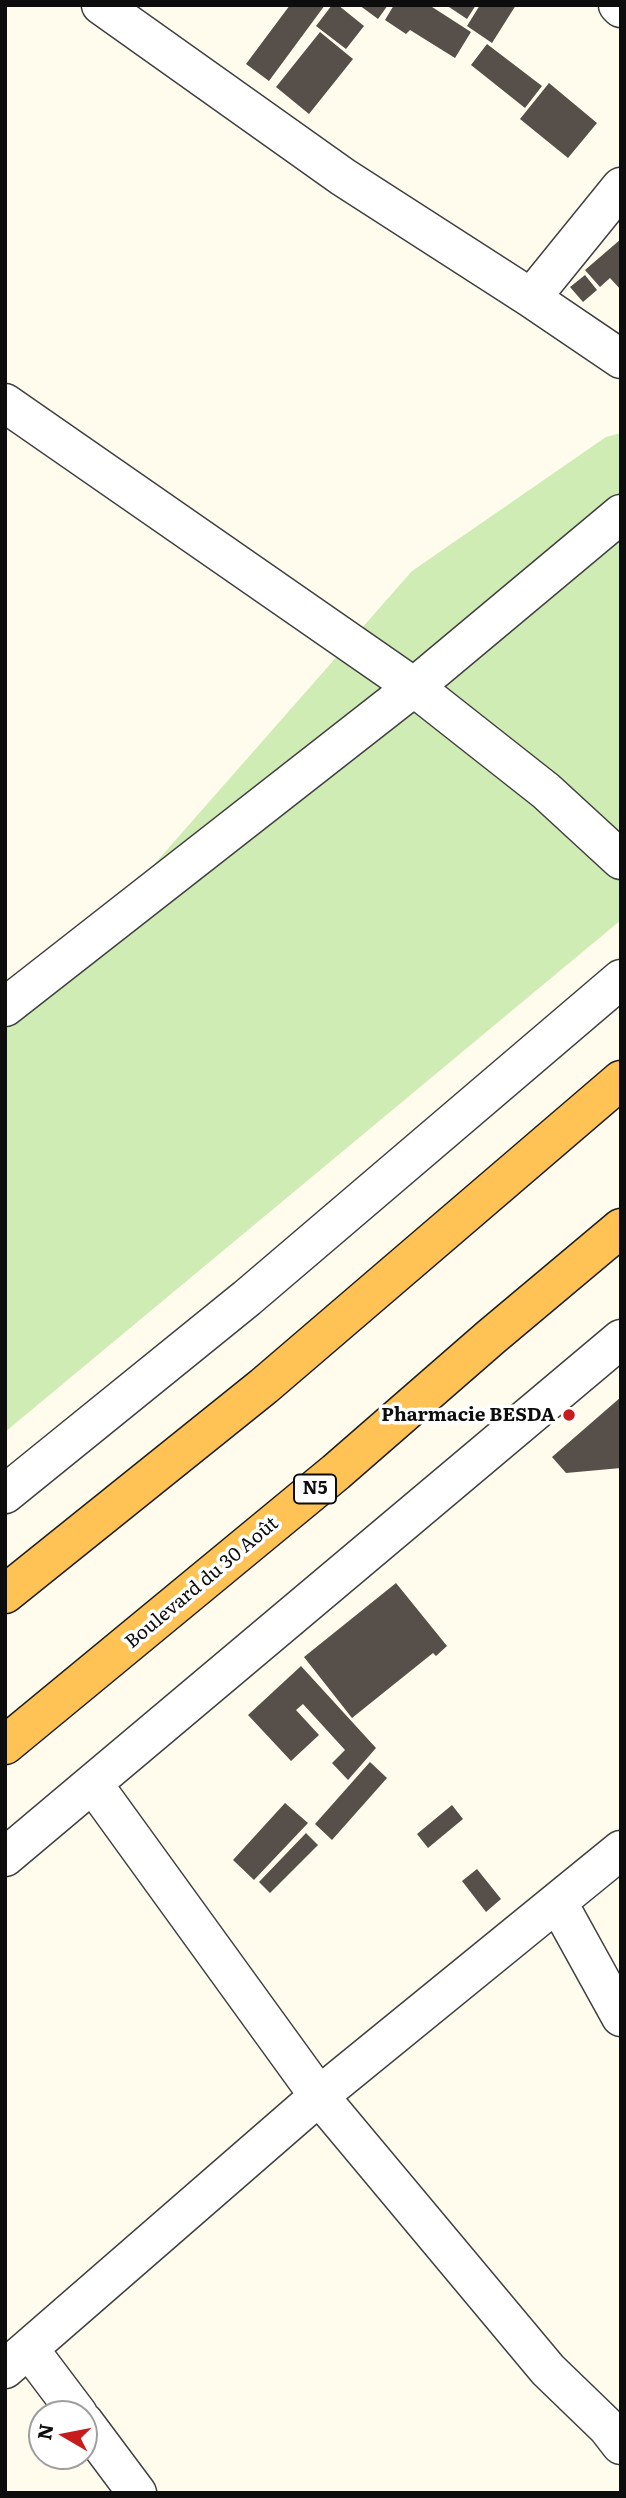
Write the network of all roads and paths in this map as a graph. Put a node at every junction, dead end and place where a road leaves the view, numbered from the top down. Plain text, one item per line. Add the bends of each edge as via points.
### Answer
1 (103, 6) edge
2 (621, 187) edge
3 (531, 298) junction
4 (621, 359) edge
5 (5, 403) edge
6 (621, 514) edge
7 (414, 687) junction
8 (621, 860) edge
9 (621, 979) edge
10 (7, 1003) edge
11 (621, 1080) edge
12 (621, 1228) edge
13 (621, 1339) edge
14 (5, 1494) edge
15 (5, 1594) edge
16 (5, 1745) edge
17 (93, 1784) junction
18 (621, 1850) edge
19 (5, 1857) edge
20 (558, 1903) junction
21 (621, 2017) edge
22 (318, 2096) junction
23 (17, 2360) edge
24 (62, 2400) edge
25 (98, 2441) edge
26 (621, 2445) edge
27 (137, 2493) edge

1 - 3 street via 343,177
2 - 3 street
3 - 4 street
5 - 7 street
6 - 7 street
7 - 8 street via 546,791
7 - 10 street
9 - 14 street via 247,1298
11 - 15 highway via 264,1386
12 - 16 highway, Boulevard du 30 Août / N5 via 336,1472
13 - 17 street
17 - 19 street
17 - 22 street
18 - 20 street
20 - 21 street
20 - 22 street
22 - 23 street
22 - 26 street via 548,2370
23 - 24 street
25 - 27 street

